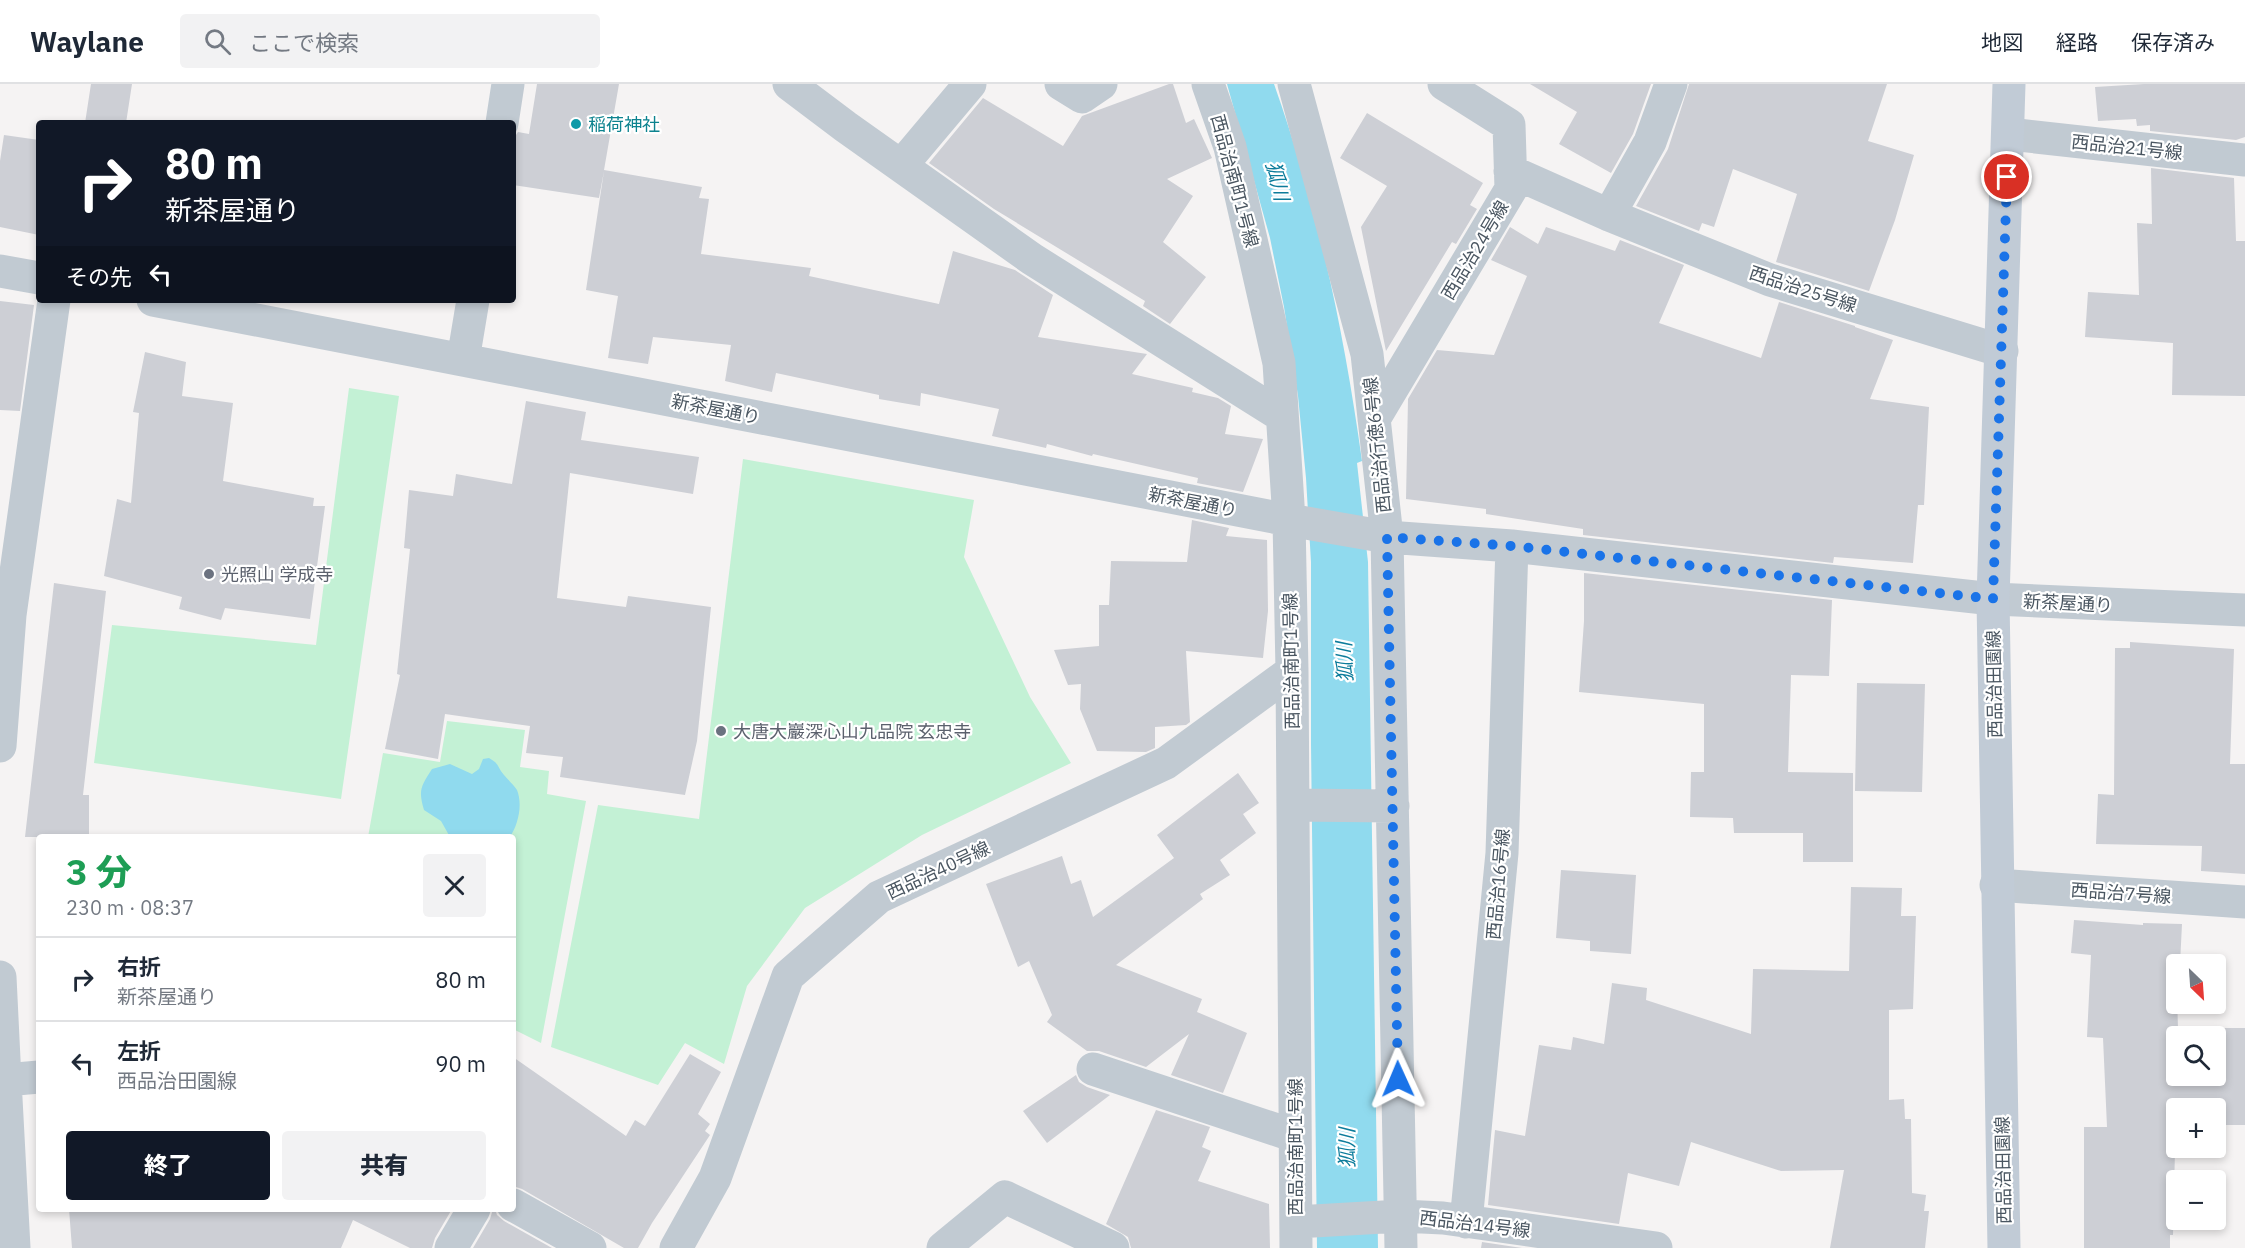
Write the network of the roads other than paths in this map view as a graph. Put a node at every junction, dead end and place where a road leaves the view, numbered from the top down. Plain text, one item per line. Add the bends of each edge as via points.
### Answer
1 (508, 84) edge
2 (789, 84) edge
3 (969, 84) edge
4 (1061, 84) edge
5 (1101, 84) edge
6 (1208, 84) edge
7 (1294, 84) edge
8 (1444, 84) edge
9 (1671, 84) edge
10 (2009, 84) edge
11 (502, 120) edge
12 (2008, 134) junction
13 (2245, 160) edge
14 (901, 166) junction
15 (1510, 171) junction
16 (1609, 215) junction
17 (0, 271) edge
18 (36, 277) edge
19 (54, 303) edge
20 (168, 303) edge
21 (472, 303) edge
22 (2001, 351) junction
23 (463, 360) junction
24 (1282, 416) junction
25 (1374, 419) junction
26 (1289, 520) junction
27 (1387, 537) junction
28 (1512, 546) junction
29 (1993, 599) junction
30 (2245, 610) edge
31 (1292, 671) junction
32 (0, 746) edge
33 (1293, 805) junction
34 (1393, 806) junction
35 (1996, 885) junction
36 (2245, 902) edge
37 (0, 977) edge
38 (1093, 1069) dead end
39 (36, 1077) edge
40 (4, 1080) junction
41 (1295, 1137) junction
42 (516, 1207) edge
43 (472, 1212) edge
44 (1394, 1216) junction
45 (1466, 1222) junction
46 (1301, 1230) edge
47 (14, 1248) edge
48 (451, 1248) edge
49 (590, 1248) edge
50 (676, 1248) edge
51 (943, 1248) edge
52 (1113, 1248) edge
53 (1401, 1248) edge
54 (1656, 1248) edge
55 (2004, 1248) edge

1 - 11 street
2 - 14 street
3 - 14 street
4 - 5 street via 1082,97
6 - 24 street, 西品治南町1号線 via 1233,159 1279,363
7 - 25 street, 西品治行徳6号線 via 1367,354
8 - 15 street, 西品治24号線 via 1509,125
9 - 16 street via 1650,142
10 - 12 street, 西品治田園線
12 - 13 street, 西品治21号線
12 - 22 street, 西品治田園線
14 - 24 street via 1032,259
15 - 16 street
15 - 25 street, 西品治24号線 via 1511,189
16 - 22 street, 西品治25号線 via 1770,280
17 - 18 street
19 - 32 street via 9,615
20 - 23 street, 新茶屋通り
21 - 23 street
22 - 29 street, 西品治田園線
23 - 26 street, 新茶屋通り
24 - 26 street, 西品治南町1号線
25 - 27 street, 西品治行徳6号線
26 - 27 street, 新茶屋通り
26 - 31 street, 西品治南町1号線
27 - 28 street, 新茶屋通り
27 - 34 street, 西品治行徳6号線
28 - 29 street, 新茶屋通り
28 - 45 street, 西品治16号線 via 1502,853
29 - 30 street, 新茶屋通り
29 - 35 street, 西品治田園線
31 - 33 street, 西品治南町1号線
31 - 50 street, 西品治40号線 via 1166,763 879,897 788,976 715,1178
33 - 34 street
33 - 41 street, 西品治南町1号線
34 - 44 street, 西品治行徳6号線
35 - 36 street, 西品治7号線
35 - 55 street, 西品治田園線
37 - 40 street
38 - 41 street
39 - 40 street
40 - 47 street
41 - 46 street, 西品治南町1号線
42 - 49 street
43 - 48 street
44 - 45 street, 西品治14号線
44 - 46 street, 西品治14号線
44 - 53 street, 西品治行徳6号線
45 - 54 street, 西品治14号線
51 - 52 street via 1005,1197

